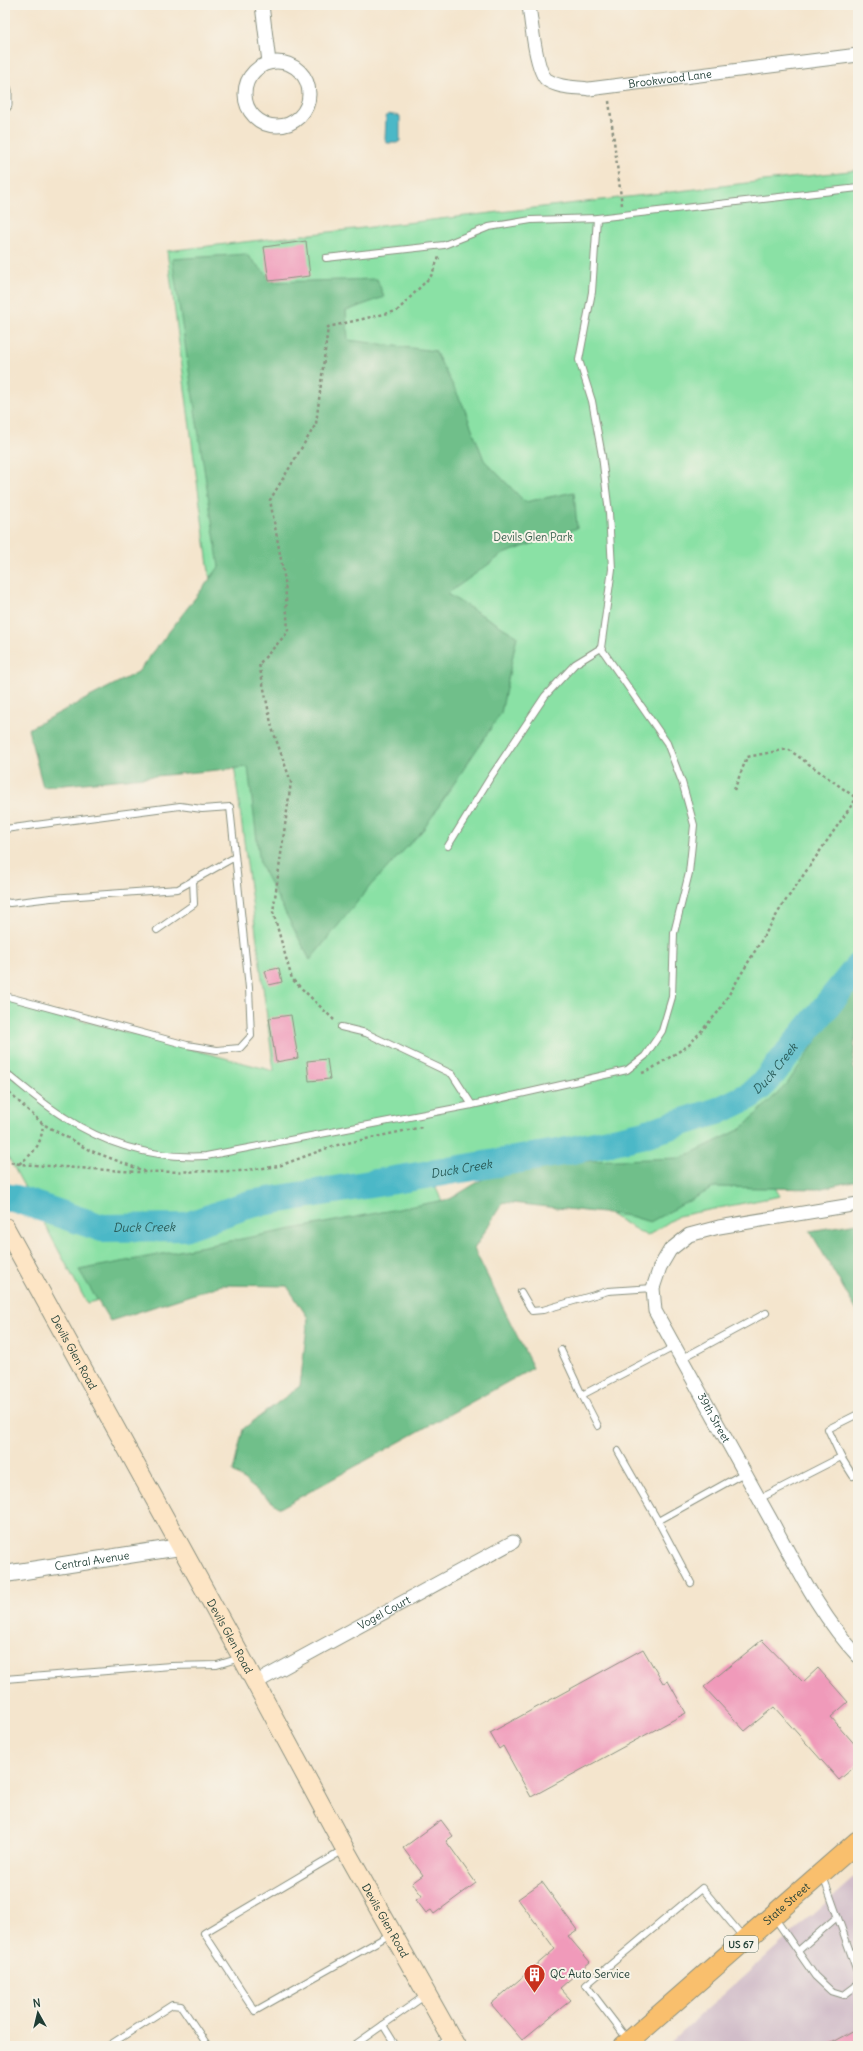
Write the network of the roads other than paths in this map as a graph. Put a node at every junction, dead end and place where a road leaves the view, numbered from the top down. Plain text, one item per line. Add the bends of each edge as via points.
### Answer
1 (262, 5) edge
2 (530, 11) edge
3 (858, 55) edge
4 (269, 62) junction
5 (5, 91) edge
6 (5, 105) edge
7 (858, 188) edge
8 (597, 218) junction
9 (326, 258) dead end
10 (601, 648) junction
11 (5, 829) edge
12 (448, 846) dead end
13 (236, 857) junction
14 (194, 880) junction
15 (5, 902) edge
16 (157, 930) dead end
17 (5, 996) edge
18 (341, 1027) road end
19 (5, 1072) edge
20 (472, 1105) junction
21 (858, 1204) edge
22 (5, 1226) edge
23 (653, 1288) junction
24 (520, 1292) dead end
25 (766, 1312) dead end
26 (674, 1347) junction
27 (561, 1350) dead end
28 (681, 1359) junction
29 (582, 1395) junction
30 (858, 1414) edge
31 (598, 1426) dead end
32 (618, 1452) dead end
33 (841, 1456) junction
34 (744, 1473) junction
35 (858, 1473) edge
36 (760, 1499) junction
37 (658, 1521) junction
38 (513, 1542) dead end
39 (180, 1547) junction
40 (5, 1574) edge
41 (691, 1582) dead end
42 (858, 1656) edge
43 (242, 1658) junction
44 (5, 1679) edge
45 (255, 1683) junction
46 (858, 1841) edge
47 (345, 1849) junction
48 (822, 1873) junction
49 (773, 1916) junction
50 (837, 1918) junction
51 (392, 1934) junction
52 (746, 1940) junction
53 (798, 1950) junction
54 (858, 1974) edge
55 (858, 1980) edge
56 (426, 1995) junction
57 (383, 2025) junction
58 (449, 2043) edge
59 (627, 2044) edge
60 (108, 2046) edge
61 (208, 2046) edge
62 (352, 2046) edge
63 (395, 2046) edge

1 - 4 street
2 - 3 street, Brookwood Lane via 538,62 546,79 560,86 589,89
4 - 4 street via 287,62 301,71 309,86 308,106 300,117 288,125 270,125 256,119 246,103 245,87 249,76 256,68
5 - 6 street
7 - 8 lane
8 - 9 lane via 531,220 489,227 444,245
8 - 10 lane via 592,292 579,360 592,401 609,513 612,569
10 - 12 lane via 575,664 545,696
10 - 20 lane via 667,743 682,782 694,825 689,873 674,933 672,997 662,1031 646,1056 627,1070
11 - 13 lane via 180,806 202,809 230,808
13 - 14 lane
13 - 17 lane via 249,988 251,1036 240,1048 217,1050 186,1045
14 - 15 lane via 178,889
14 - 16 lane via 194,904
18 - 20 lane via 366,1033 452,1074
19 - 20 lane via 64,1117 108,1140 142,1152 179,1158 206,1156
21 - 23 street, 39th Street via 688,1234 670,1250 660,1267
22 - 39 main road, Devils Glen Road
23 - 24 lane via 608,1291 532,1311
23 - 26 street, 39th Street via 655,1311
25 - 28 lane
26 - 28 street, 39th Street
26 - 29 lane
27 - 29 lane
28 - 34 street, 39th Street
29 - 31 lane
30 - 33 lane via 828,1429
32 - 37 lane
33 - 35 lane via 853,1476
33 - 36 lane
34 - 36 street, 39th Street
34 - 37 lane
36 - 42 street, 39th Street via 806,1583 844,1642
37 - 41 lane
38 - 45 street, Vogel Court
39 - 40 street, Central Avenue
39 - 43 main road, Devils Glen Road
43 - 44 lane via 217,1665 171,1666
43 - 45 main road, Devils Glen Road
45 - 47 main road, Devils Glen Road
46 - 48 main road, State Street / US 67
47 - 51 main road, Devils Glen Road
47 - 51 lane via 204,1933 255,2011
48 - 49 main road, State Street / US 67
48 - 50 lane
49 - 52 main road, State Street / US 67
49 - 53 lane
50 - 53 lane
50 - 54 lane
51 - 56 main road, Devils Glen Road
52 - 59 main road, State Street / US 67
52 - 59 lane via 702,1888 586,1985
53 - 55 lane via 816,1976 831,1990 844,1995 856,1986
56 - 57 lane
56 - 58 main road, Devils Glen Road
57 - 62 lane
57 - 63 lane
60 - 61 lane via 172,2005 181,2006

